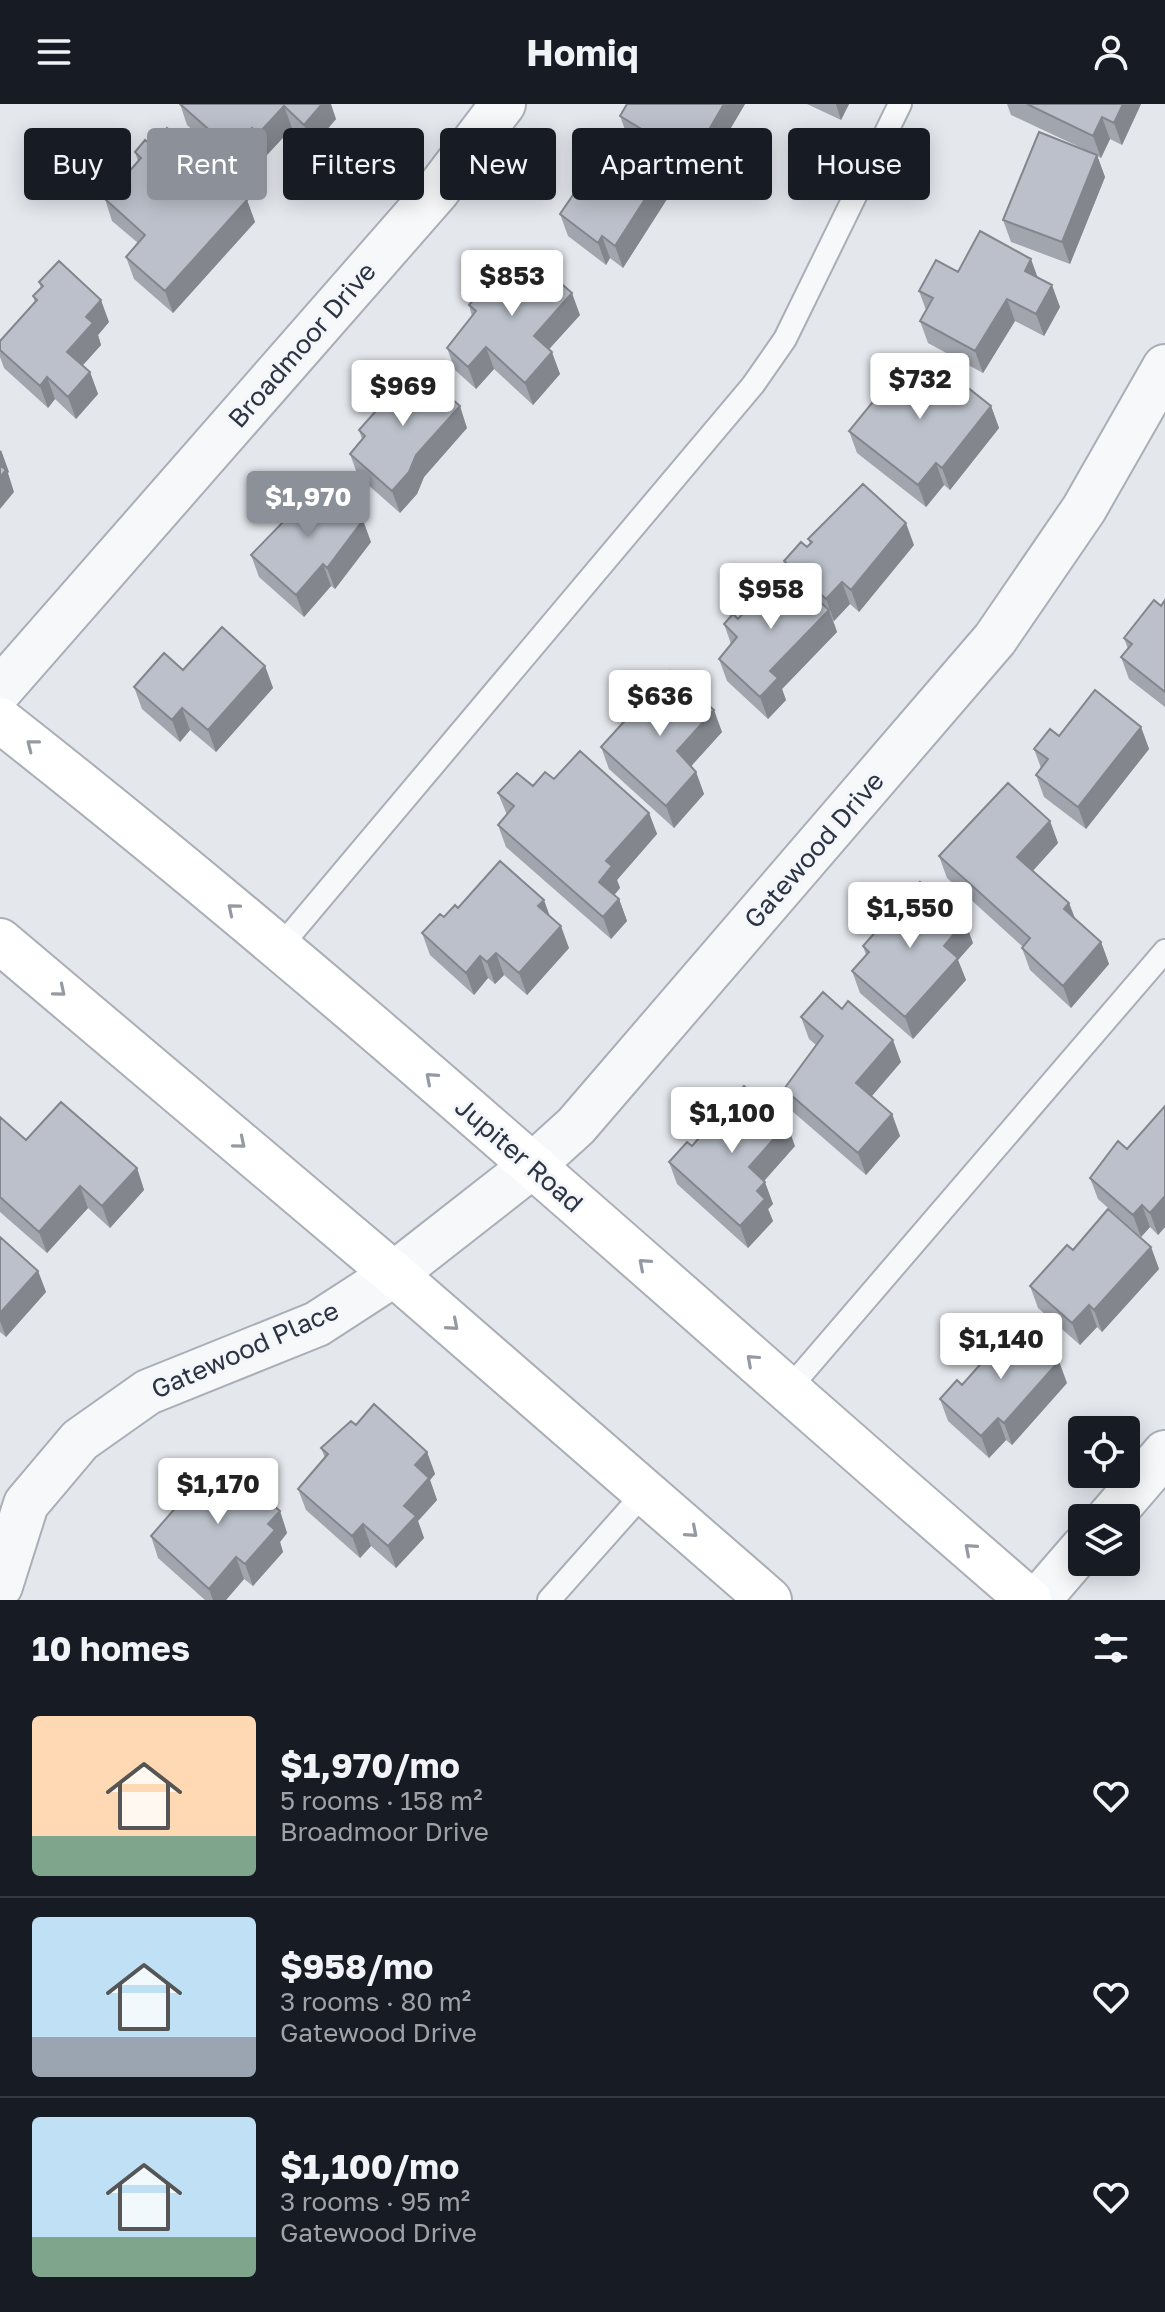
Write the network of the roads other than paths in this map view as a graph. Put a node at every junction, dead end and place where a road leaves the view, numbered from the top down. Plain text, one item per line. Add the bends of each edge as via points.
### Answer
1 (503, 104) edge
2 (900, 104) edge
3 (1165, 367) edge
4 (0, 690) edge
5 (0, 720) edge
6 (0, 941) edge
7 (280, 947) junction
8 (1165, 951) edge
9 (532, 1166) junction
10 (394, 1274) junction
11 (787, 1391) junction
12 (1165, 1453) edge
13 (645, 1492) junction
14 (1121, 1504) edge
15 (1068, 1565) edge
16 (0, 1586) edge
17 (549, 1600) edge
18 (769, 1600) edge
19 (1029, 1600) edge
20 (1038, 1600) edge

1 - 4 street, Broadmoor Drive via 437,191
2 - 7 lane via 785,339 753,385
3 - 9 street, Gatewood Drive via 1084,509 995,639 576,1126
7 -> 5 main road, Jupiter Road
6 -> 10 main road
9 -> 7 main road, Jupiter Road
8 - 11 lane
9 - 10 street, Gatewood Drive
11 -> 9 main road, Jupiter Road
10 -> 13 main road
10 - 16 street, Gatewood Place via 317,1324 148,1392 80,1440 26,1504
19 -> 11 main road, Jupiter Road
12 - 14 street
13 - 17 lane
13 -> 18 main road
15 - 20 street

